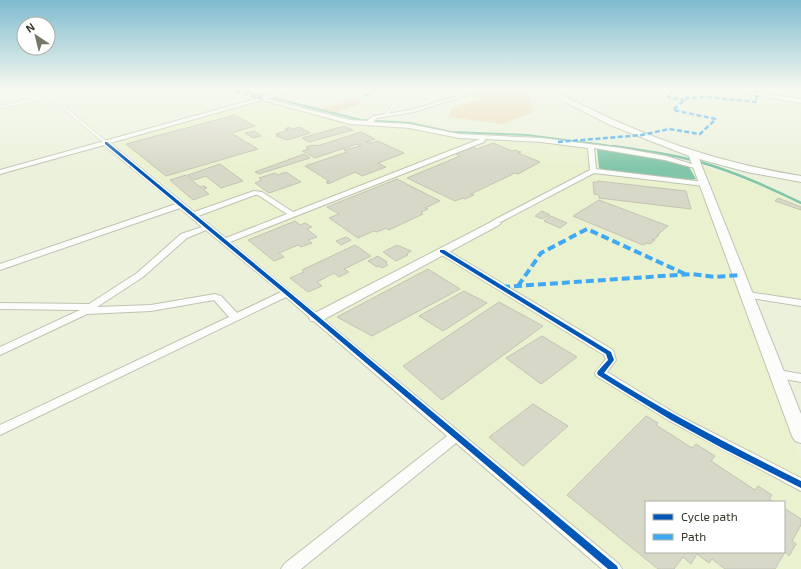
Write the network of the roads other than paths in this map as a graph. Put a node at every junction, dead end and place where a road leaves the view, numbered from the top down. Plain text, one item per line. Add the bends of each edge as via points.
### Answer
1 (74, 116) edge
2 (204, 116) edge
3 (324, 116) edge
4 (385, 116) edge
5 (596, 116) edge
6 (369, 122) junction
7 (483, 137) junction
8 (106, 143) junction
9 (591, 146) junction
10 (696, 161) junction
11 (593, 171) junction
12 (0, 172) edge
13 (801, 179) edge
14 (704, 184) junction
15 (181, 205) junction
16 (193, 215) junction
17 (293, 215) junction
18 (495, 223) joint
19 (208, 227) junction
20 (225, 241) junction
21 (442, 251) junction
22 (0, 267) edge
23 (287, 293) junction
24 (748, 295) junction
25 (801, 303) edge
26 (0, 306) edge
27 (89, 309) junction
28 (236, 318) junction
29 (316, 318) junction
30 (0, 351) edge
31 (778, 374) junction
32 (801, 378) edge
33 (0, 430) edge
34 (456, 436) junction
35 (801, 436) edge
36 (801, 485) edge
37 (289, 569) edge
38 (614, 569) edge

1 - 8 lane
2 - 8 street
3 - 6 street via 339,120
4 - 6 street
5 - 10 street
6 - 7 street via 409,126 443,134
7 - 9 street
7 - 17 street via 482,141
8 - 12 street
8 - 15 street
9 - 10 street
9 - 11 street
10 - 13 street
10 - 14 street
11 - 14 street
11 - 18 street
14 - 24 street
15 - 16 street
15 - 22 street
16 - 17 street via 254,193 260,193
16 - 19 street
17 - 20 street
18 - 21 street
19 - 20 street
19 - 27 street via 184,236 140,275
20 - 23 street
21 - 29 street
21 - 36 street via 609,353 611,360 600,373 622,388 684,425
23 - 28 street
23 - 29 street
24 - 25 street
24 - 31 street
26 - 27 street
27 - 28 street via 151,308 218,298
27 - 30 street
28 - 33 street
29 - 34 street
31 - 32 street
31 - 35 street
34 - 37 street
34 - 38 street

